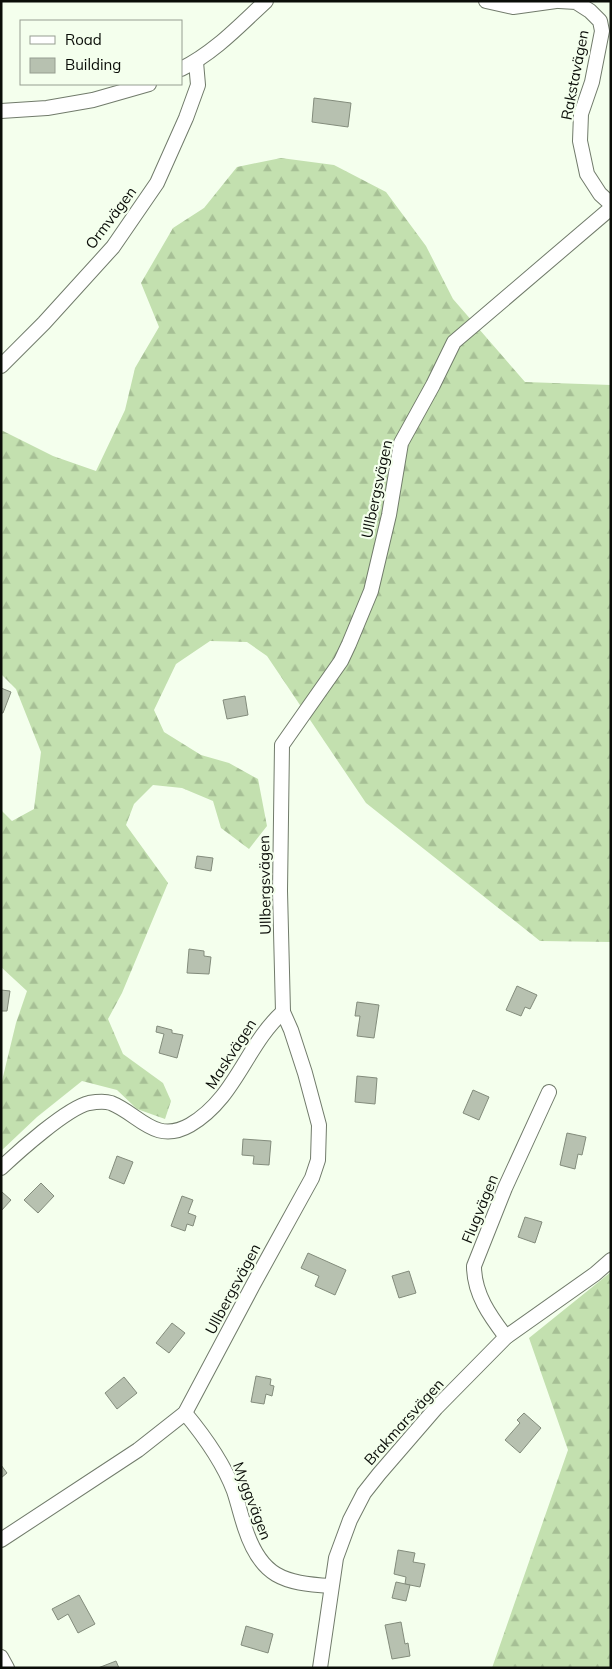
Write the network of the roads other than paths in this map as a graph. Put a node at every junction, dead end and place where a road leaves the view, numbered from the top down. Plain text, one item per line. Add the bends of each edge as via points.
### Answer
1 (266, 1) edge
2 (486, 1) edge
3 (558, 1) edge
4 (196, 62) junction
5 (182, 69) edge
6 (146, 85) edge
7 (1, 111) edge
8 (611, 204) edge
9 (611, 208) edge
10 (1, 366) edge
11 (283, 1012) junction
12 (549, 1092) dead end
13 (1, 1168) edge
14 (611, 1260) edge
15 (506, 1337) junction
16 (185, 1413) junction
17 (1, 1540) edge
18 (331, 1586) junction
19 (1, 1657) edge
20 (7, 1668) edge
21 (320, 1668) edge

1 - 4 street
2 - 3 street, Rakstavägen via 513,7
3 - 8 street, Rakstavägen via 576,2 600,21 602,31 592,82 581,114 580,141 587,174
4 - 5 street
4 - 10 street, Ormvägen via 198,85 157,183 113,247
6 - 7 street via 93,100
9 - 11 street, Ullbergsvägen via 454,342 401,443 389,515 371,591 341,661 282,745 280,891
11 - 13 street, Maskvägen via 270,1023 221,1100 189,1125 175,1130 159,1130 107,1102 90,1103 63,1116
11 - 16 street, Ullbergsvägen via 319,1124 318,1160 312,1178
12 - 15 street, Flugvägen via 474,1266 474,1278 487,1311
14 - 15 street, Brakmarsvägen
15 - 18 street, Brakmarsvägen via 436,1408 364,1493 336,1558
16 - 17 street, Ullbergsvägen via 138,1450
16 - 18 street, Myggvägen via 214,1452 233,1490 258,1558 277,1576 287,1580
18 - 21 street, Brakmarsvägen
19 - 20 street

